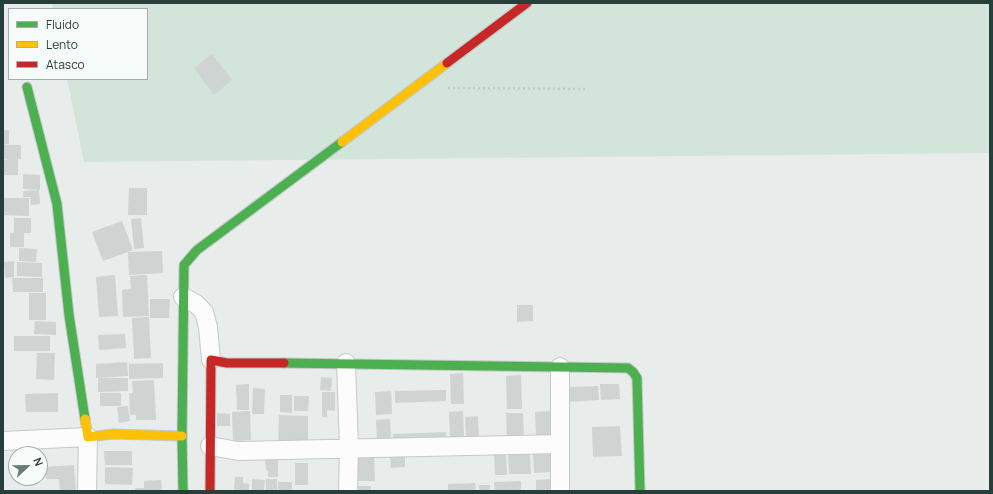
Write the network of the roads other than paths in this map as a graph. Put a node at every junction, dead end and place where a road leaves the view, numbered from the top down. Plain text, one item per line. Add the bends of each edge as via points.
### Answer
1 (527, 3) edge
2 (27, 87) dead end
3 (183, 297) junction
4 (211, 360) junction
5 (346, 362) junction
6 (560, 367) junction
7 (182, 436) junction
8 (88, 437) junction
9 (3, 441) edge
10 (560, 444) junction
11 (210, 446) junction
12 (350, 448) junction
13 (87, 491) edge
14 (183, 491) edge
15 (210, 491) edge
16 (348, 491) edge
17 (560, 491) edge
18 (640, 491) edge

1 - 3 street via 196,250 184,265
2 - 8 street via 57,204 69,315
3 - 4 street via 204,312
3 - 7 street
4 - 5 street via 227,363
4 - 11 street
5 - 6 street
5 - 12 street
6 - 10 street
6 - 18 street via 628,368 637,378
7 - 8 street via 113,434
7 - 14 street
8 - 9 street
8 - 13 street
10 - 12 street
10 - 17 street
11 - 12 street via 238,451
11 - 15 street
12 - 16 street

